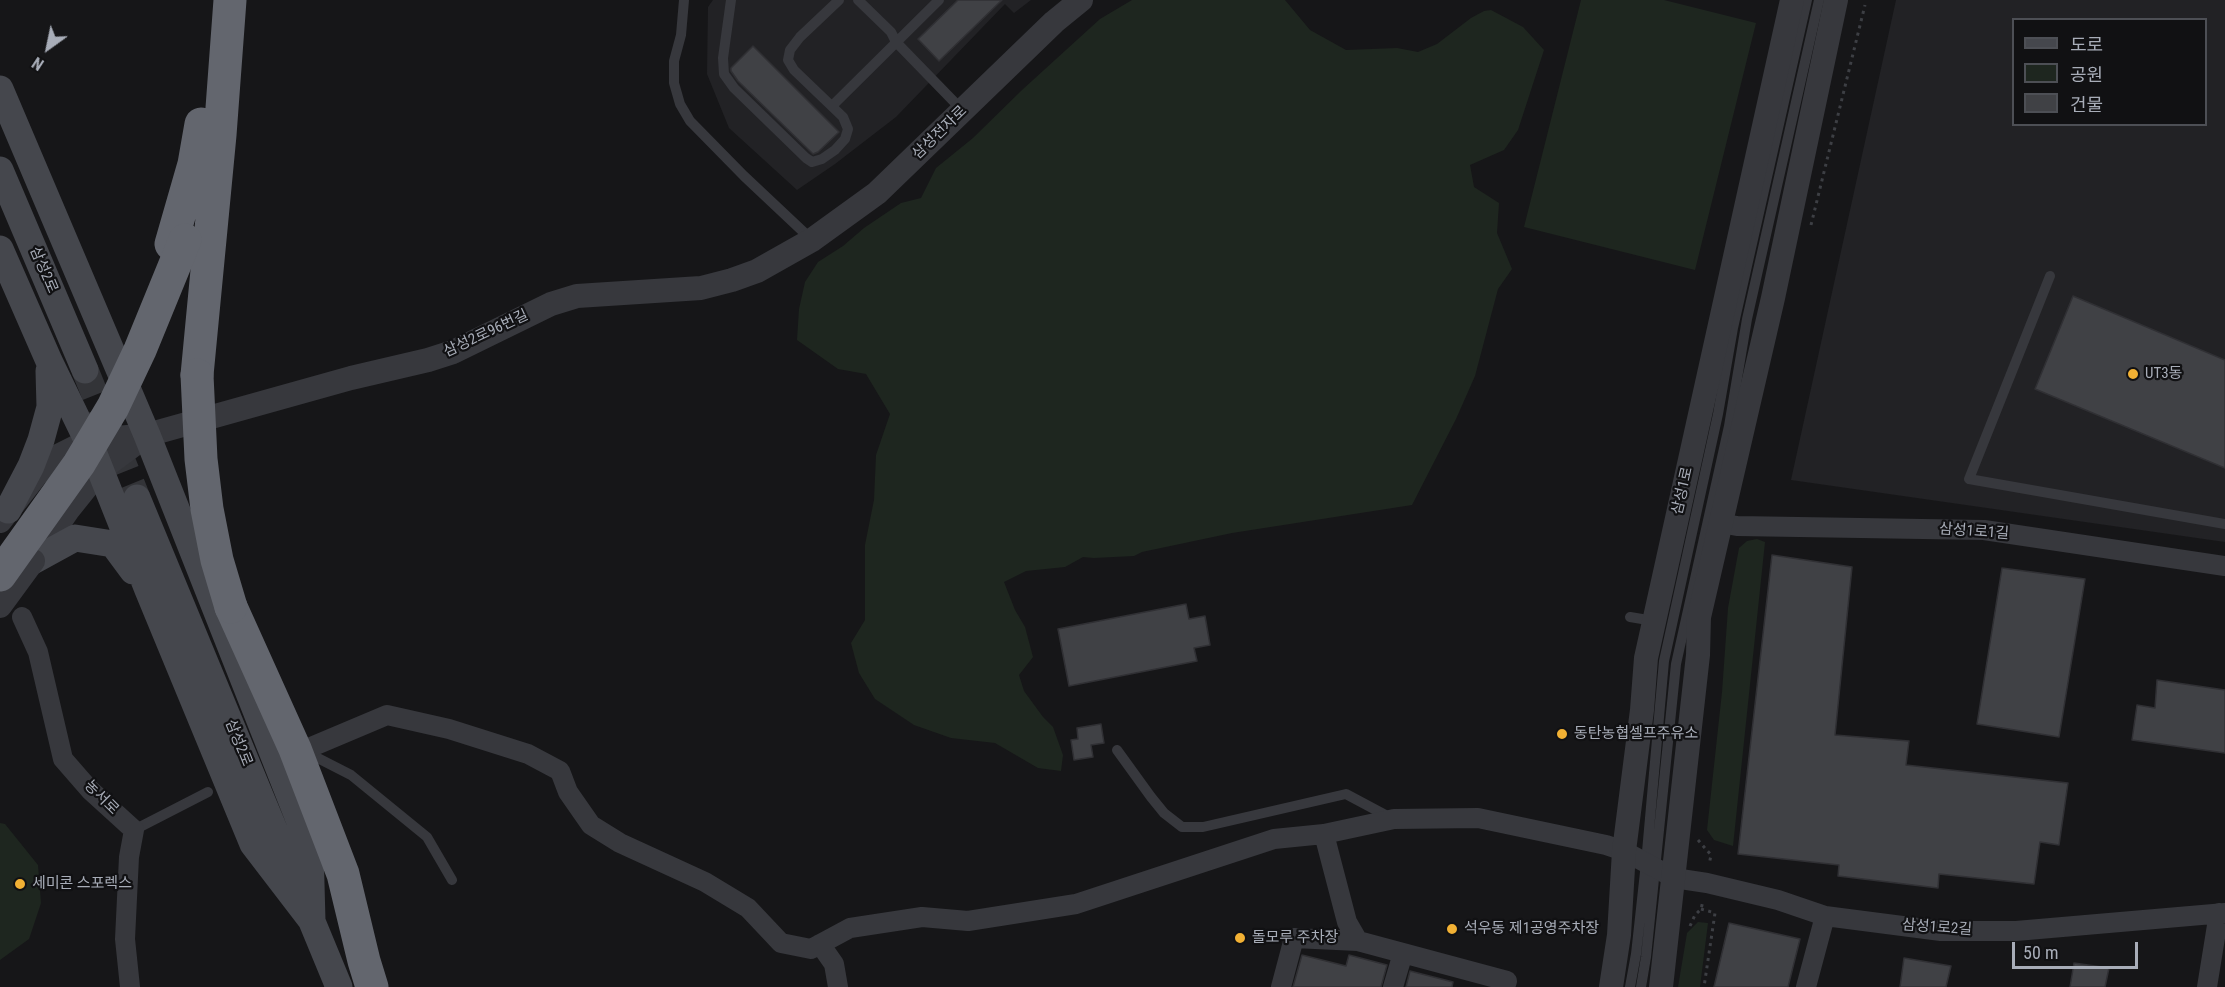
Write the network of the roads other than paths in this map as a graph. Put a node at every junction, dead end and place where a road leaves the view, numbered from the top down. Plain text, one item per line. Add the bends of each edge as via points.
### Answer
1 (210, 0) edge
2 (230, 0) edge
3 (684, 0) edge
4 (731, 0) edge
5 (839, 0) edge
6 (858, 0) edge
7 (939, 0) edge
8 (1081, 0) edge
9 (1792, 0) edge
10 (1808, 0) edge
11 (1819, 0) edge
12 (1836, 0) edge
13 (227, 32) junction
14 (896, 42) junction
15 (0, 90) edge
16 (832, 106) junction
17 (963, 111) junction
18 (0, 170) edge
19 (812, 240) junction
20 (178, 242) junction
21 (0, 249) edge
22 (789, 252) joint
23 (2050, 276) dead end
24 (49, 361) junction
25 (85, 370) tunnel mouth
26 (147, 435) junction
27 (88, 441) junction
28 (100, 470) junction
29 (137, 498) tunnel mouth
30 (4, 515) edge
31 (1720, 523) junction
32 (2225, 524) edge
33 (0, 553) edge
34 (33, 561) junction
35 (2225, 566) edge
36 (0, 575) edge
37 (148, 590) junction
38 (0, 606) edge
39 (22, 617) dead end
40 (1630, 617) dead end
41 (1654, 621) junction
42 (304, 750) joint
43 (1117, 750) dead end
44 (208, 792) dead end
45 (1394, 819) junction
46 (134, 830) junction
47 (1324, 834) junction
48 (1624, 851) junction
49 (1659, 870) junction
50 (452, 880) dead end
51 (2222, 913) edge
52 (1825, 916) junction
53 (312, 921) junction
54 (1358, 941) junction
55 (820, 944) junction
56 (1404, 953) junction
57 (841, 986) edge
58 (129, 987) edge
59 (339, 987) edge
60 (372, 987) edge
61 (1281, 987) edge
62 (1393, 987) edge
63 (1505, 987) edge
64 (1611, 987) edge
65 (1630, 987) edge
66 (1641, 987) edge
67 (1661, 987) edge
68 (1806, 987) edge
69 (2207, 987) edge

1 - 20 highway via 201,123
2 - 13 highway
3 - 19 lane via 674,61 674,83 680,104 690,121
4 - 16 lane via 724,74 812,162 835,150 848,129
5 - 16 lane via 800,37 789,50 788,60
6 - 14 lane via 891,32
7 - 14 lane
8 - 17 street, 삼성전자로
9 - 41 street, 삼성1로
10 - 49 lane via 1733,328 1664,661
11 - 49 lane via 1746,319 1729,426 1676,664
12 - 31 street via 1773,298
13 - 20 highway via 201,179
13 - 60 highway, bridge via 197,375 207,509 231,607 295,749 343,874
14 - 16 lane
14 - 17 lane
15 - 26 main road
17 - 19 street, 삼성전자로 via 877,193
18 - 25 main road, 삼성2로
19 - 22 street, 삼성전자로
20 - 33 highway via 106,394 70,454
20 - 36 highway, bridge via 149,331 113,407 79,464
21 - 24 main road
22 - 26 street, 삼성2로96번길 via 757,271 701,288 577,296 551,304 453,352
23 - 32 lane via 1969,479
24 - 27 main road
24 - 30 main road via 47,418 31,466
26 - 27 street
26 - 28 street
26 - 53 main road via 310,847
27 - 28 main road
27 - 30 street via 42,469
28 - 34 street
28 - 37 main road
29 - 53 main road, 삼성2로
31 - 35 street, 삼성1로1길 via 1984,531
31 - 49 street via 1700,616 1698,655
34 - 37 main road via 75,538 113,544
34 - 38 street, bridge
37 - 53 main road via 253,844
39 - 46 street, 농서로 via 39,652 63,759
40 - 41 lane
41 - 48 street, 삼성1로 via 1646,658
42 - 50 lane via 351,775 427,837
42 - 55 street via 387,715 449,729 528,754 560,771 568,792 591,825 748,908 781,943 811,949
43 - 45 lane via 1158,805 1182,827 1203,826 1346,794
44 - 46 lane
45 - 47 street, 삼성1로2길
45 - 48 street, 삼성1로2길 via 1478,818
46 - 58 street via 125,939
47 - 54 street via 1347,922
47 - 55 street, 삼성1로2길 via 1274,839 1076,904 968,921 922,917 849,928
48 - 49 street, 삼성1로2길
48 - 64 street, 삼성1로
49 - 52 street, 삼성1로2길
49 - 65 lane
49 - 66 lane
49 - 67 street
51 - 52 street, 삼성1로2길 via 2005,931 1941,931
51 - 69 street
52 - 68 street
53 - 59 main road, 삼성2로
54 - 56 street
54 - 61 street via 1294,938
55 - 57 street via 834,964
56 - 62 street
56 - 63 street via 1507,981

